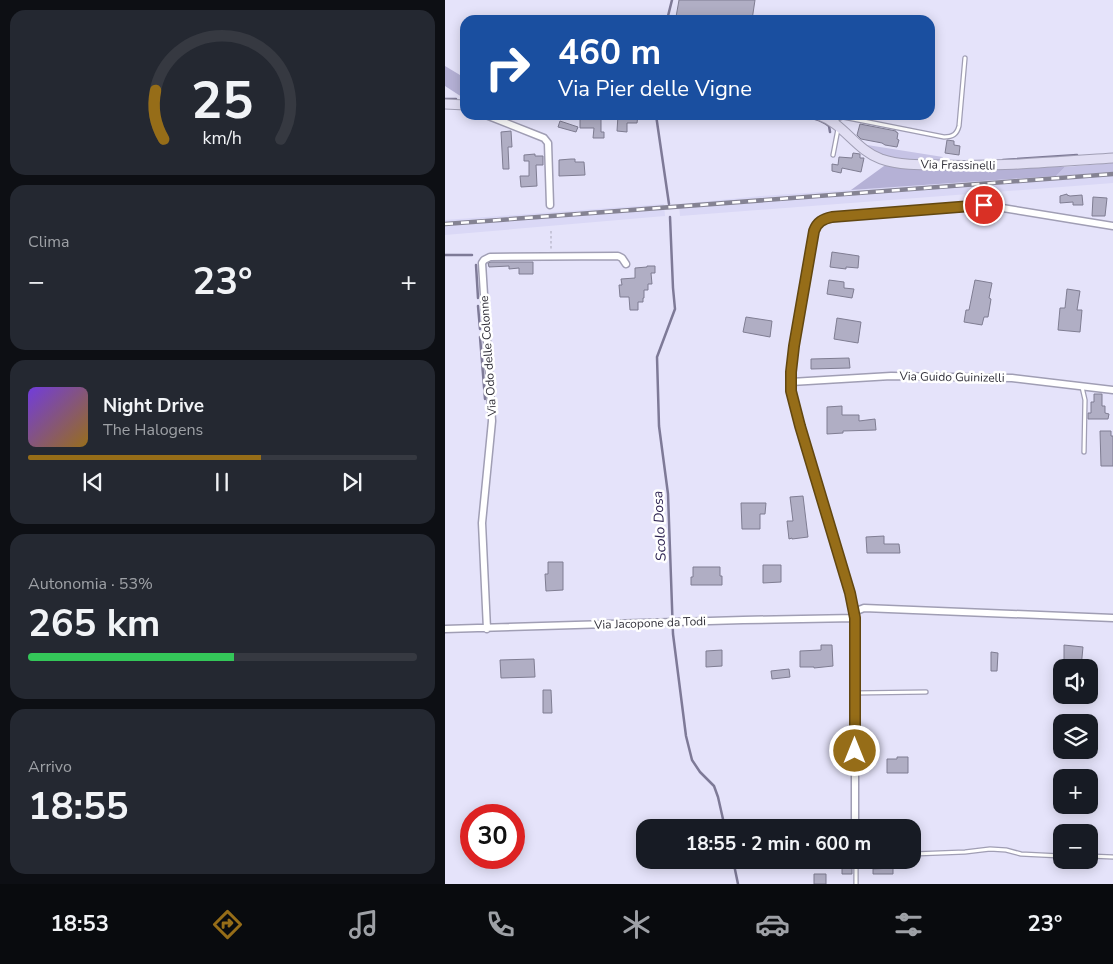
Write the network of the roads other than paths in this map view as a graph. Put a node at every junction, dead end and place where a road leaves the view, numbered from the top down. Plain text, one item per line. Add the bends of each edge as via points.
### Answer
1 (965, 58) dead end
2 (445, 104) edge
3 (460, 105) edge
4 (498, 120) edge
5 (829, 120) edge
6 (839, 120) edge
7 (858, 120) edge
8 (835, 123) junction
9 (833, 155) dead end
10 (1113, 158) edge
11 (550, 205) dead end
12 (1113, 226) edge
13 (626, 264) dead end
14 (791, 382) junction
15 (1082, 386) junction
16 (1113, 390) edge
17 (1084, 452) dead end
18 (854, 615) junction
19 (1113, 618) edge
20 (445, 629) edge
21 (487, 629) junction
22 (926, 692) dead end
23 (855, 693) junction
24 (855, 819) edge
25 (921, 854) edge
26 (1053, 856) edge
27 (1098, 856) edge
28 (1113, 857) edge
29 (856, 869) edge
30 (856, 884) edge

1 - 7 lane via 959,126 953,136
2 - 3 street
4 - 11 street via 548,143
5 - 8 street, Via Frassinelli
6 - 8 lane
8 - 9 lane
8 - 10 street, Via Frassinelli via 877,158 900,163 969,166
12 - 14 street via 984,205 826,218 814,231
13 - 21 street, Via Odo delle Colonne via 618,256 490,257 482,263 492,402 482,523
14 - 15 street, Via Guido Guinizelli via 910,376 1012,378
14 - 18 street via 800,426
15 - 16 street, Via Guido Guinizelli
15 - 17 lane via 1085,400
18 - 19 street, Via Jacopone da Todi via 864,608
18 - 21 street, Via Jacopone da Todi
18 - 23 street
20 - 21 street, Via Jacopone da Todi
22 - 23 lane
23 - 24 street
25 - 26 lane via 1005,850
27 - 28 lane
29 - 30 lane

